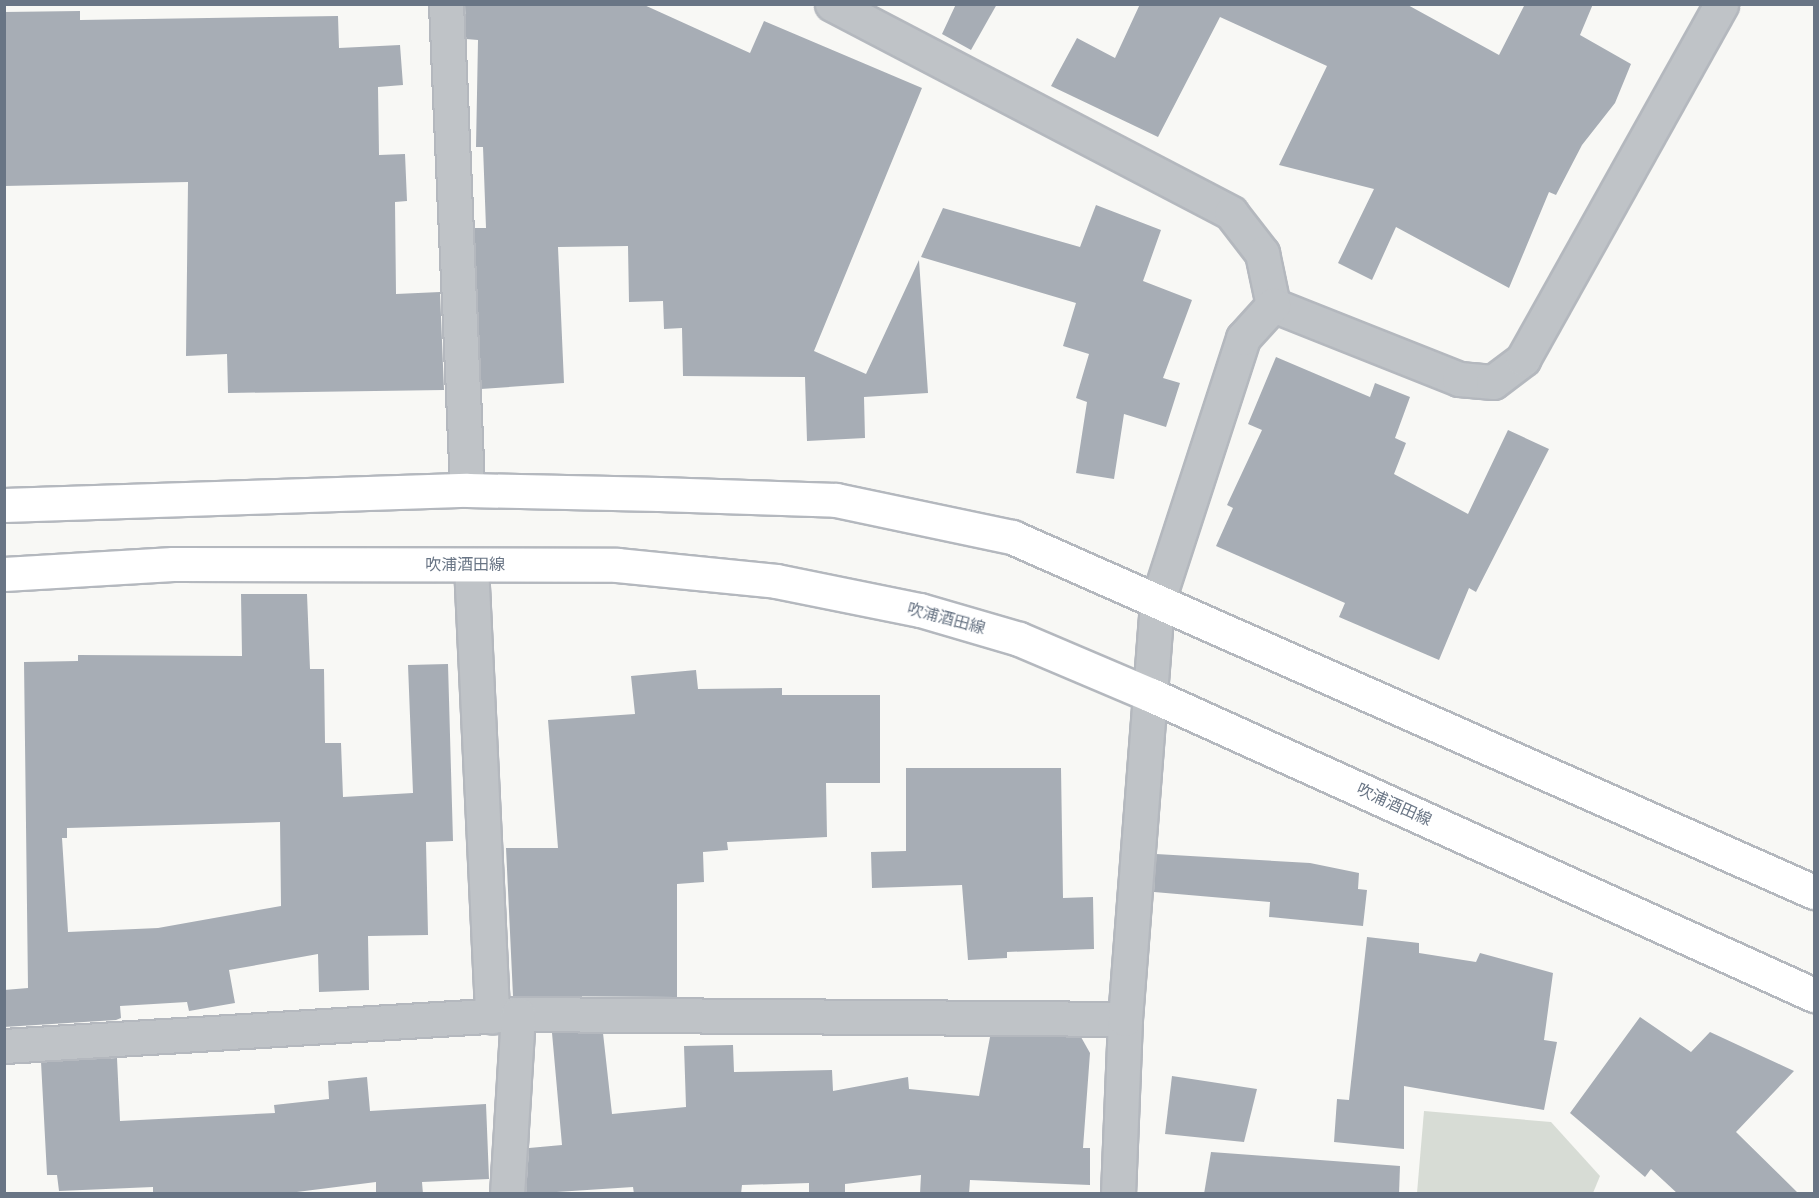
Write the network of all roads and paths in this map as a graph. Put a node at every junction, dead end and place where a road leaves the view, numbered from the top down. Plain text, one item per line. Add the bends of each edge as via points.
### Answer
1 (446, 4) edge
2 (832, 4) edge
3 (1721, 4) edge
4 (1273, 305) junction
5 (467, 490) junction
6 (4, 505) edge
7 (471, 565) junction
8 (4, 574) edge
9 (1157, 603) junction
10 (1150, 695) junction
11 (1815, 892) edge
12 (1815, 995) edge
13 (505, 1016) junction
14 (1125, 1019) junction
15 (4, 1046) edge
16 (507, 1194) edge
17 (1118, 1194) edge

1 - 5 street
2 - 4 street via 1231,213 1262,253
3 - 4 street via 1523,359 1493,382 1460,380
4 - 9 street via 1244,338
5 - 6 main road
5 - 9 main road via 836,500 1012,537
7 - 8 main road, 吹浦酒田線 via 173,564
7 - 10 main road, 吹浦酒田線 via 617,566 776,581 920,610 1019,639
7 - 13 street
9 - 10 street
9 - 11 main road
10 - 12 main road, 吹浦酒田線
10 - 14 street
13 - 14 street
13 - 15 street
13 - 16 street
14 - 17 street

